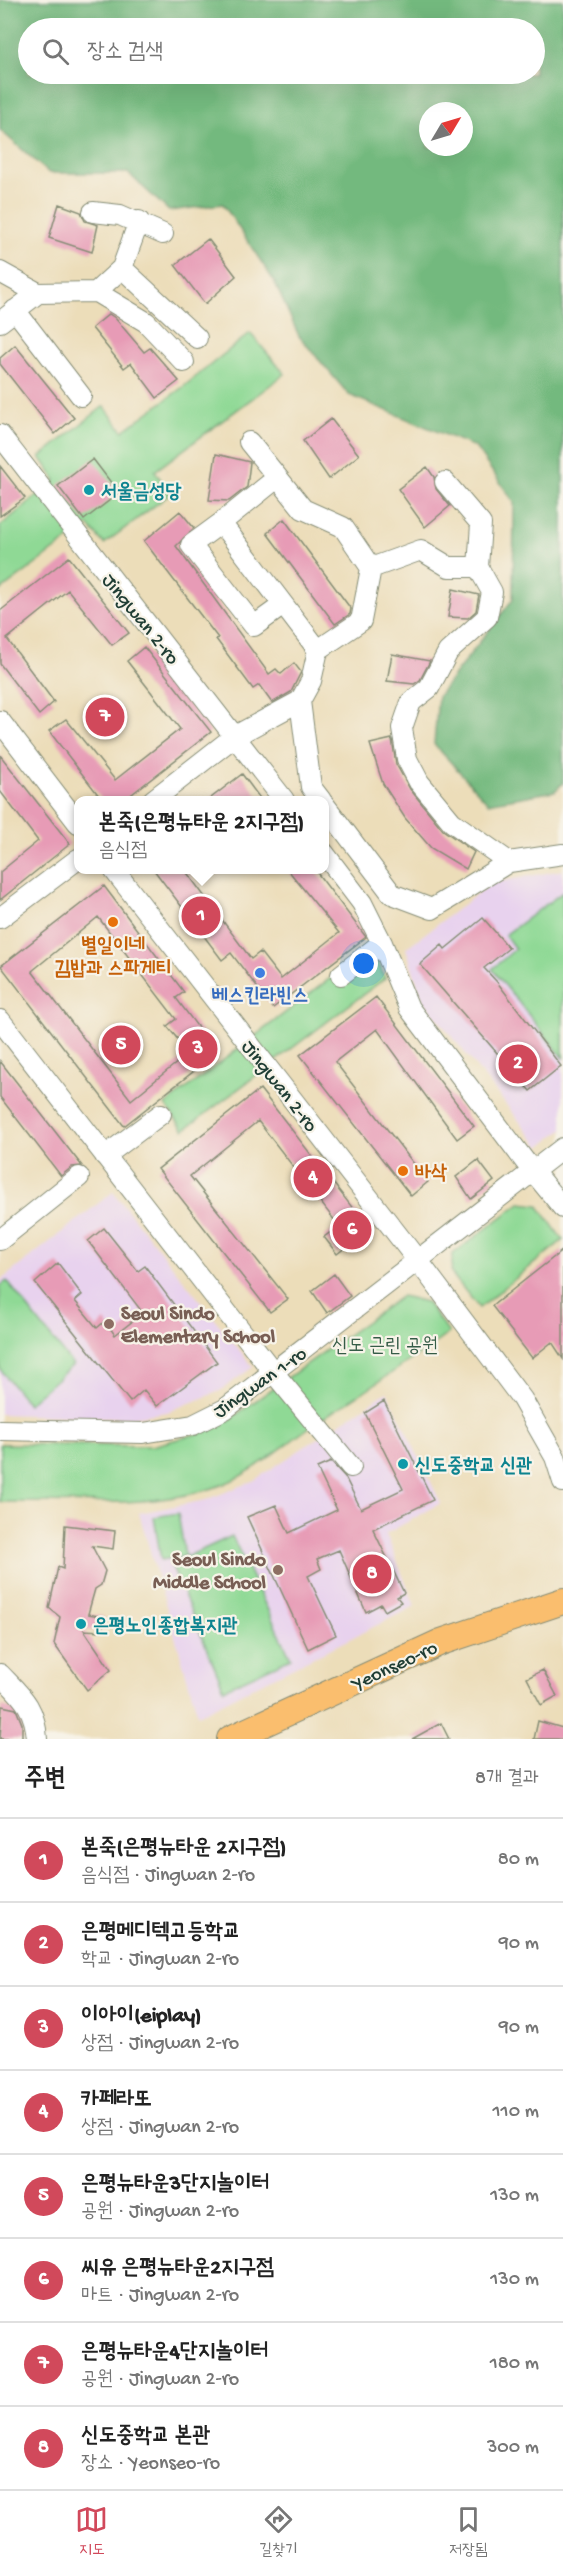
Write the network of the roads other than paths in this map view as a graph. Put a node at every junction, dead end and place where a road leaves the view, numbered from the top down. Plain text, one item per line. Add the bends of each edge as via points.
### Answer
1 (93, 212) dead end
2 (139, 221) junction
3 (163, 234) dead end
4 (122, 268) junction
5 (0, 272) edge
6 (96, 292) junction
7 (38, 293) junction
8 (7, 316) edge
9 (197, 338) dead end
10 (184, 362) dead end
11 (81, 396) dead end
12 (0, 435) edge
13 (249, 442) dead end
14 (277, 478) junction
15 (445, 482) dead end
16 (221, 524) junction
17 (478, 567) junction
18 (371, 568) junction
19 (283, 605) junction
20 (318, 650) junction
21 (300, 701) junction
22 (0, 722) edge
23 (235, 736) junction
24 (157, 796) edge
25 (280, 796) edge
26 (317, 796) edge
27 (329, 811) edge
28 (74, 818) edge
29 (563, 854) edge
30 (329, 860) edge
31 (74, 862) edge
32 (508, 862) junction
33 (117, 874) edge
34 (0, 918) edge
35 (382, 944) junction
36 (341, 975) dead end
37 (0, 1020) edge
38 (161, 1114) dead end
39 (563, 1148) edge
40 (105, 1156) junction
41 (533, 1172) junction
42 (79, 1177) dead end
43 (563, 1208) edge
44 (0, 1240) edge
45 (419, 1261) junction
46 (274, 1373) junction
47 (0, 1430) edge
48 (351, 1467) dead end
49 (563, 1482) edge
50 (563, 1601) edge
51 (0, 1674) edge
52 (37, 1739) edge
53 (230, 1739) edge

1 - 2 street via 120,214
2 - 3 street
2 - 4 street
4 - 6 street
4 - 9 street
5 - 7 street
6 - 7 street
6 - 10 street via 146,322
7 - 8 street
8 - 11 street
12 - 23 street, Jingwan 2-ro
13 - 14 street
14 - 16 street
14 - 18 street via 303,509 343,527
15 - 17 street via 481,524
16 - 19 street
16 - 19 street via 191,545 254,626
17 - 18 street via 449,567 421,550
17 - 32 street via 492,592 487,617 448,652 429,688 411,702 402,728 407,759 419,782 452,822
18 - 20 street via 361,621
19 - 20 street
20 - 21 street via 311,681
21 - 23 street
21 - 26 street via 311,788
22 - 28 street
23 - 24 street via 184,766
23 - 25 street, Jingwan 2-ro
27 - 32 street via 392,894 432,909
29 - 32 street
30 - 35 street via 362,903
31 - 34 street
33 - 45 street, Jingwan 2-ro
35 - 36 street
35 - 41 street via 409,1008
37 - 40 street
38 - 40 street
39 - 41 street, Jingwan 1-ro
40 - 46 street
41 - 43 street
41 - 45 street, Jingwan 1-ro
42 - 44 street
45 - 46 street, Jingwan 1-ro
45 - 49 street, Jingwan 2-ro via 522,1399 555,1457
46 - 47 street, Jingwan 1-ro via 225,1409 193,1425 143,1433
46 - 48 street
50 - 53 main road, Yeonseo-ro via 441,1642
51 - 52 street via 36,1720

